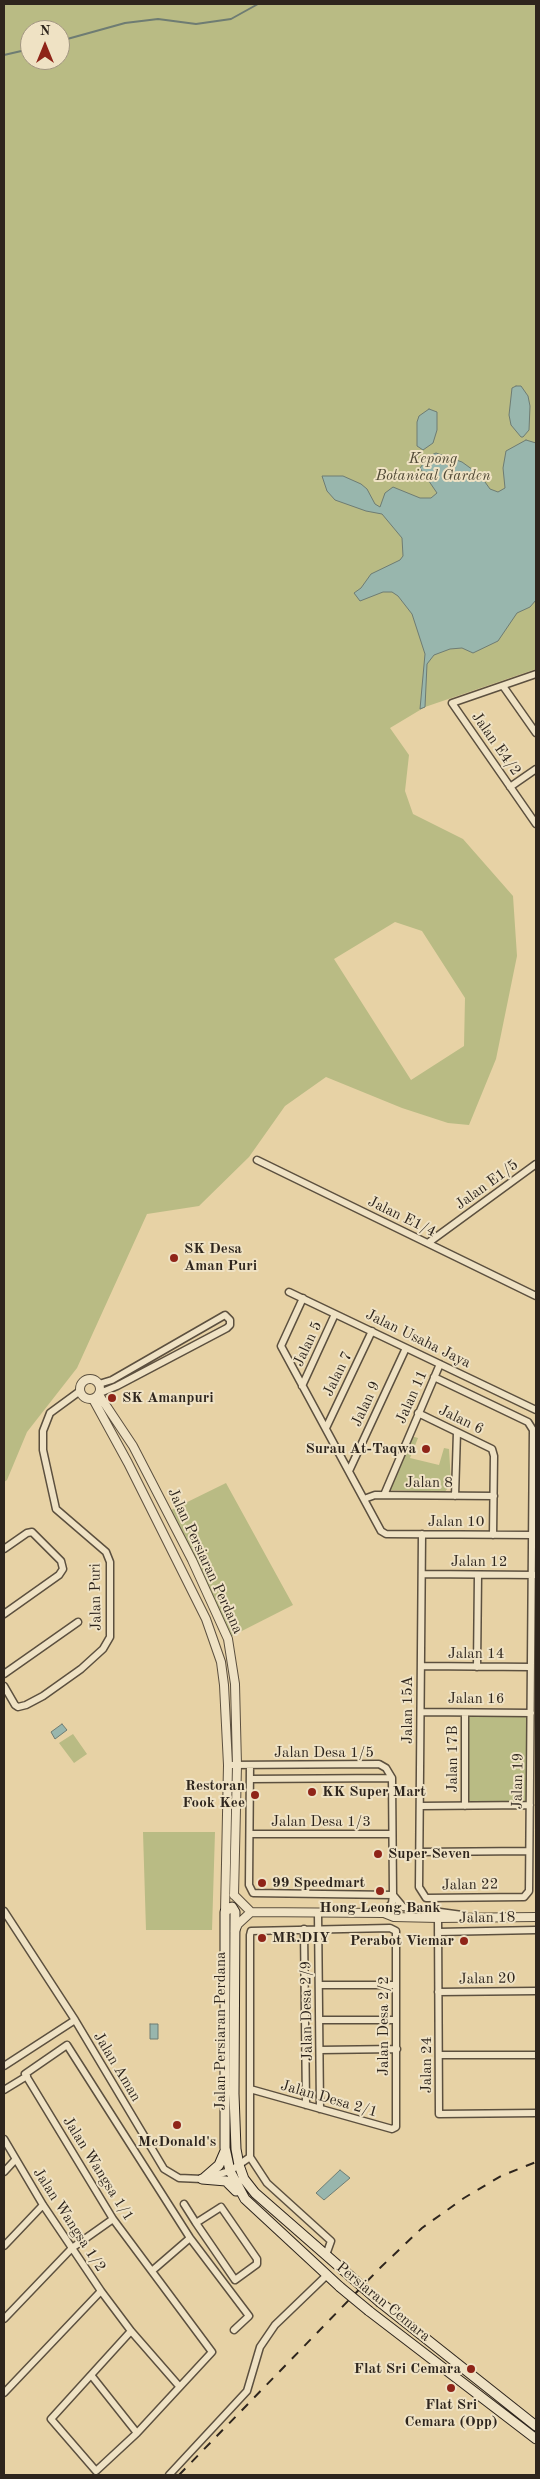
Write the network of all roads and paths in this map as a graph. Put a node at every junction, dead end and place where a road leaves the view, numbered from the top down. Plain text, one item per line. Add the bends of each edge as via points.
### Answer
1 (536, 674) edge
2 (503, 686) junction
3 (536, 733) edge
4 (536, 769) edge
5 (510, 787) junction
6 (536, 824) edge
7 (257, 1160) dead end
8 (536, 1164) edge
9 (428, 1243) junction
10 (289, 1292) dead end
11 (536, 1296) edge
12 (303, 1298) junction
13 (335, 1314) junction
14 (372, 1331) junction
15 (406, 1348) junction
16 (440, 1364) junction
17 (434, 1377) junction
18 (99, 1384) junction
19 (302, 1386) junction
20 (80, 1391) junction
21 (97, 1396) junction
22 (536, 1410) edge
23 (418, 1413) junction
24 (326, 1428) junction
25 (457, 1432) junction
26 (348, 1471) junction
27 (384, 1495) junction
28 (455, 1496) junction
29 (494, 1496) junction
30 (364, 1499) junction
31 (422, 1534) junction
32 (494, 1534) junction
33 (532, 1535) junction
34 (4, 1549) edge
35 (422, 1574) junction
36 (478, 1575) junction
37 (534, 1575) edge
38 (4, 1614) edge
39 (78, 1622) dead end
40 (421, 1666) junction
41 (477, 1667) junction
42 (532, 1667) junction
43 (4, 1674) edge
44 (4, 1686) edge
45 (420, 1712) junction
46 (465, 1712) junction
47 (531, 1713) junction
48 (228, 1765) junction
49 (237, 1765) junction
50 (250, 1765) junction
51 (392, 1778) junction
52 (250, 1780) junction
53 (420, 1806) junction
54 (465, 1806) junction
55 (530, 1806) junction
56 (250, 1834) junction
57 (392, 1834) junction
58 (529, 1851) junction
59 (420, 1852) junction
60 (419, 1886) joint
61 (528, 1894) joint
62 (224, 1895) junction
63 (234, 1895) junction
64 (393, 1895) junction
65 (4, 1911) edge
66 (225, 1912) junction
67 (251, 1912) junction
68 (318, 1913) junction
69 (384, 1913) junction
70 (466, 1916) junction
71 (536, 1917) edge
72 (438, 1918) junction
73 (304, 1929) junction
74 (318, 1929) junction
75 (536, 1930) edge
76 (438, 1932) junction
77 (235, 1933) junction
78 (319, 1985) junction
79 (396, 1985) junction
80 (536, 1991) edge
81 (438, 1992) junction
82 (75, 2020) junction
83 (319, 2020) junction
84 (396, 2020) junction
85 (396, 2049) junction
86 (320, 2050) junction
87 (439, 2055) junction
88 (536, 2055) edge
89 (4, 2066) edge
90 (26, 2074) junction
91 (250, 2089) junction
92 (4, 2090) edge
93 (306, 2105) junction
94 (320, 2109) junction
95 (536, 2113) edge
96 (397, 2122) joint
97 (4, 2139) edge
98 (225, 2148) junction
99 (250, 2157) junction
100 (15, 2160) junction
101 (239, 2165) junction
102 (230, 2170) junction
103 (4, 2172) edge
104 (202, 2179) junction
105 (245, 2200) junction
106 (184, 2204) dead end
107 (43, 2205) junction
108 (112, 2219) junction
109 (196, 2223) junction
110 (190, 2238) junction
111 (4, 2246) edge
112 (72, 2248) junction
113 (326, 2255) junction
114 (154, 2272) junction
115 (327, 2275) junction
116 (235, 2280) junction
117 (226, 2286) junction
118 (101, 2291) junction
119 (4, 2320) edge
120 (234, 2330) dead end
121 (131, 2331) junction
122 (92, 2375) junction
123 (179, 2386) junction
124 (4, 2393) edge
125 (536, 2426) edge
126 (137, 2433) junction
127 (536, 2439) edge
128 (169, 2475) edge

1 - 2 street
2 - 3 street
2 - 5 street, Jalan E4/2 via 452,703
4 - 5 street
5 - 6 street, Jalan E4/2
7 - 9 street, Jalan E1/4
8 - 9 street, Jalan E1/5
9 - 11 street, Jalan E1/4
10 - 12 street, Jalan Usaha Jaya
12 - 13 street, Jalan Usaha Jaya
12 - 19 street via 281,1344
13 - 14 street, Jalan Usaha Jaya
13 - 19 street, Jalan 5
14 - 15 street, Jalan Usaha Jaya
14 - 24 street, Jalan 7
15 - 16 street, Jalan Usaha Jaya
15 - 26 street, Jalan 9
16 - 17 street, Jalan 11
16 - 22 street, Jalan Usaha Jaya
17 - 23 street, Jalan 11
17 - 33 street via 528,1422 533,1430
18 - 20 street via 86,1380
18 - 21 street
18 - 21 street via 112,1380 225,1315 231,1321 227,1328
19 - 24 street
20 - 21 street via 83,1397
20 - 44 street, Jalan Puri via 50,1413 44,1431 43,1450 56,1508 106,1552 110,1562 110,1637 103,1649 81,1669 44,1696 18,1707
21 - 48 street, Jalan Persiaran Perdana via 216,1644 224,1685
21 - 49 street, Jalan Persiaran Perdana via 143,1463 228,1639 235,1684
23 - 25 street, Jalan 6
23 - 27 street, Jalan 11
24 - 26 street
25 - 28 street
25 - 29 street, Jalan 6 via 492,1450
26 - 30 street
27 - 28 street, Jalan 8
27 - 30 street, Jalan 8
28 - 29 street, Jalan 8
29 - 32 street
30 - 31 street, Jalan 10 via 380,1530 386,1534
31 - 32 street, Jalan 10
31 - 35 street, Jalan 15A
32 - 33 street, Jalan 10
33 - 37 street
34 - 38 street via 32,1532 61,1561 62,1569 59,1575
35 - 36 street, Jalan 12
35 - 40 street, Jalan 15A
36 - 37 street, Jalan 12
36 - 41 street
37 - 42 street, Jalan 19
39 - 43 street
40 - 41 street, Jalan 14
40 - 45 street, Jalan 15A
41 - 42 street, Jalan 14
42 - 47 street, Jalan 19
45 - 46 street, Jalan 16
45 - 53 street, Jalan 15A
46 - 47 street, Jalan 16
46 - 54 street, Jalan 17B
47 - 55 street, Jalan 19
48 - 49 street, Jalan Desa 1/5
48 - 62 street, Jalan Persiaran Perdana
49 - 50 street, Jalan Desa 1/5
49 - 63 street, Jalan Persiaran Perdana
50 - 51 street, Jalan Desa 1/5 via 379,1764
50 - 52 street
51 - 52 street, Jalan Desa 1/5
51 - 57 street
52 - 56 street
53 - 54 street
53 - 59 street, Jalan 15A
54 - 55 street
55 - 58 street, Jalan 19
56 - 57 street, Jalan Desa 1/3
56 - 64 street via 249,1885 253,1893
57 - 64 street
58 - 59 street
58 - 61 street, Jalan 19
59 - 60 street, Jalan 15A
60 - 61 street, Jalan 22 via 426,1898 524,1897
62 - 63 street
62 - 66 street, Jalan Persiaran Perdana
63 - 67 street
64 - 69 street via 392,1903
64 - 70 street via 403,1907
65 - 82 street, Jalan Aman
66 - 77 main road, Jalan Persiaran Perdana via 232,1907 235,1912
66 - 98 main road, Jalan Persiaran Perdana
67 - 68 street
67 - 77 street via 238,1924
68 - 69 street
68 - 74 street, Jalan Desa 2/9
69 - 72 street via 394,1917
70 - 71 street
70 - 72 street
72 - 76 street, Jalan 24
73 - 74 street
73 - 91 street via 251,1931
73 - 93 street
74 - 78 street, Jalan Desa 2/9
74 - 79 street, Jalan Desa 2/2 via 390,1928 396,1931
75 - 76 street, Jalan 18
76 - 81 street, Jalan 24
77 - 101 main road, Jalan Persiaran Perdana via 234,2101
78 - 79 street
78 - 83 street, Jalan Desa 2/9
79 - 84 street, Jalan Desa 2/2
80 - 81 street, Jalan 20
81 - 87 street, Jalan 24
82 - 89 street
82 - 104 street, Jalan Aman via 164,2169 179,2178
83 - 84 street
83 - 86 street, Jalan Desa 2/9
84 - 85 street, Jalan Desa 2/2
85 - 86 street
85 - 96 street, Jalan Desa 2/2
86 - 94 street, Jalan Desa 2/9
87 - 88 street
87 - 95 street, Jalan 24 via 440,2114
90 - 92 street
90 - 108 street, Jalan Wangsa 1/1
90 - 110 street via 67,2045
91 - 93 street, Jalan Desa 2/1
91 - 99 street
93 - 94 street, Jalan Desa 2/1
94 - 96 street, Jalan Desa 2/1 via 392,2129
97 - 100 street, Jalan Wangsa 1/2
98 - 102 main road, Jalan Persiaran Perdana
98 - 104 main road via 219,2165
99 - 101 street
99 - 113 street via 267,2183 331,2241
100 - 103 street
100 - 107 street, Jalan Wangsa 1/2
101 - 102 street, Jalan Aman
101 - 113 main road, Persiaran Cemara via 244,2179 256,2193
102 - 104 street, Jalan Aman
102 - 105 main road, Persiaran Cemara
104 - 105 main road via 226,2181
105 - 115 main road, Persiaran Cemara
106 - 109 street
107 - 111 street
107 - 112 street, Jalan Wangsa 1/2
108 - 112 street
108 - 114 street, Jalan Wangsa 1/1
109 - 116 street
109 - 116 street via 221,2208 257,2259 256,2264
110 - 114 street
110 - 117 street
112 - 118 street, Jalan Wangsa 1/2
112 - 119 street
113 - 125 main road, Persiaran Cemara, bridge
114 - 123 street, Jalan Wangsa 1/1 via 212,2352
115 - 127 main road, Persiaran Cemara, bridge
115 - 128 street via 275,2325 260,2347 247,2391
116 - 117 street
117 - 120 street via 249,2316
118 - 121 street, Jalan Wangsa 1/2
118 - 124 street
121 - 122 street
121 - 123 street, Jalan Wangsa 1/2
122 - 126 street
122 - 126 street via 51,2419 96,2471
123 - 126 street

